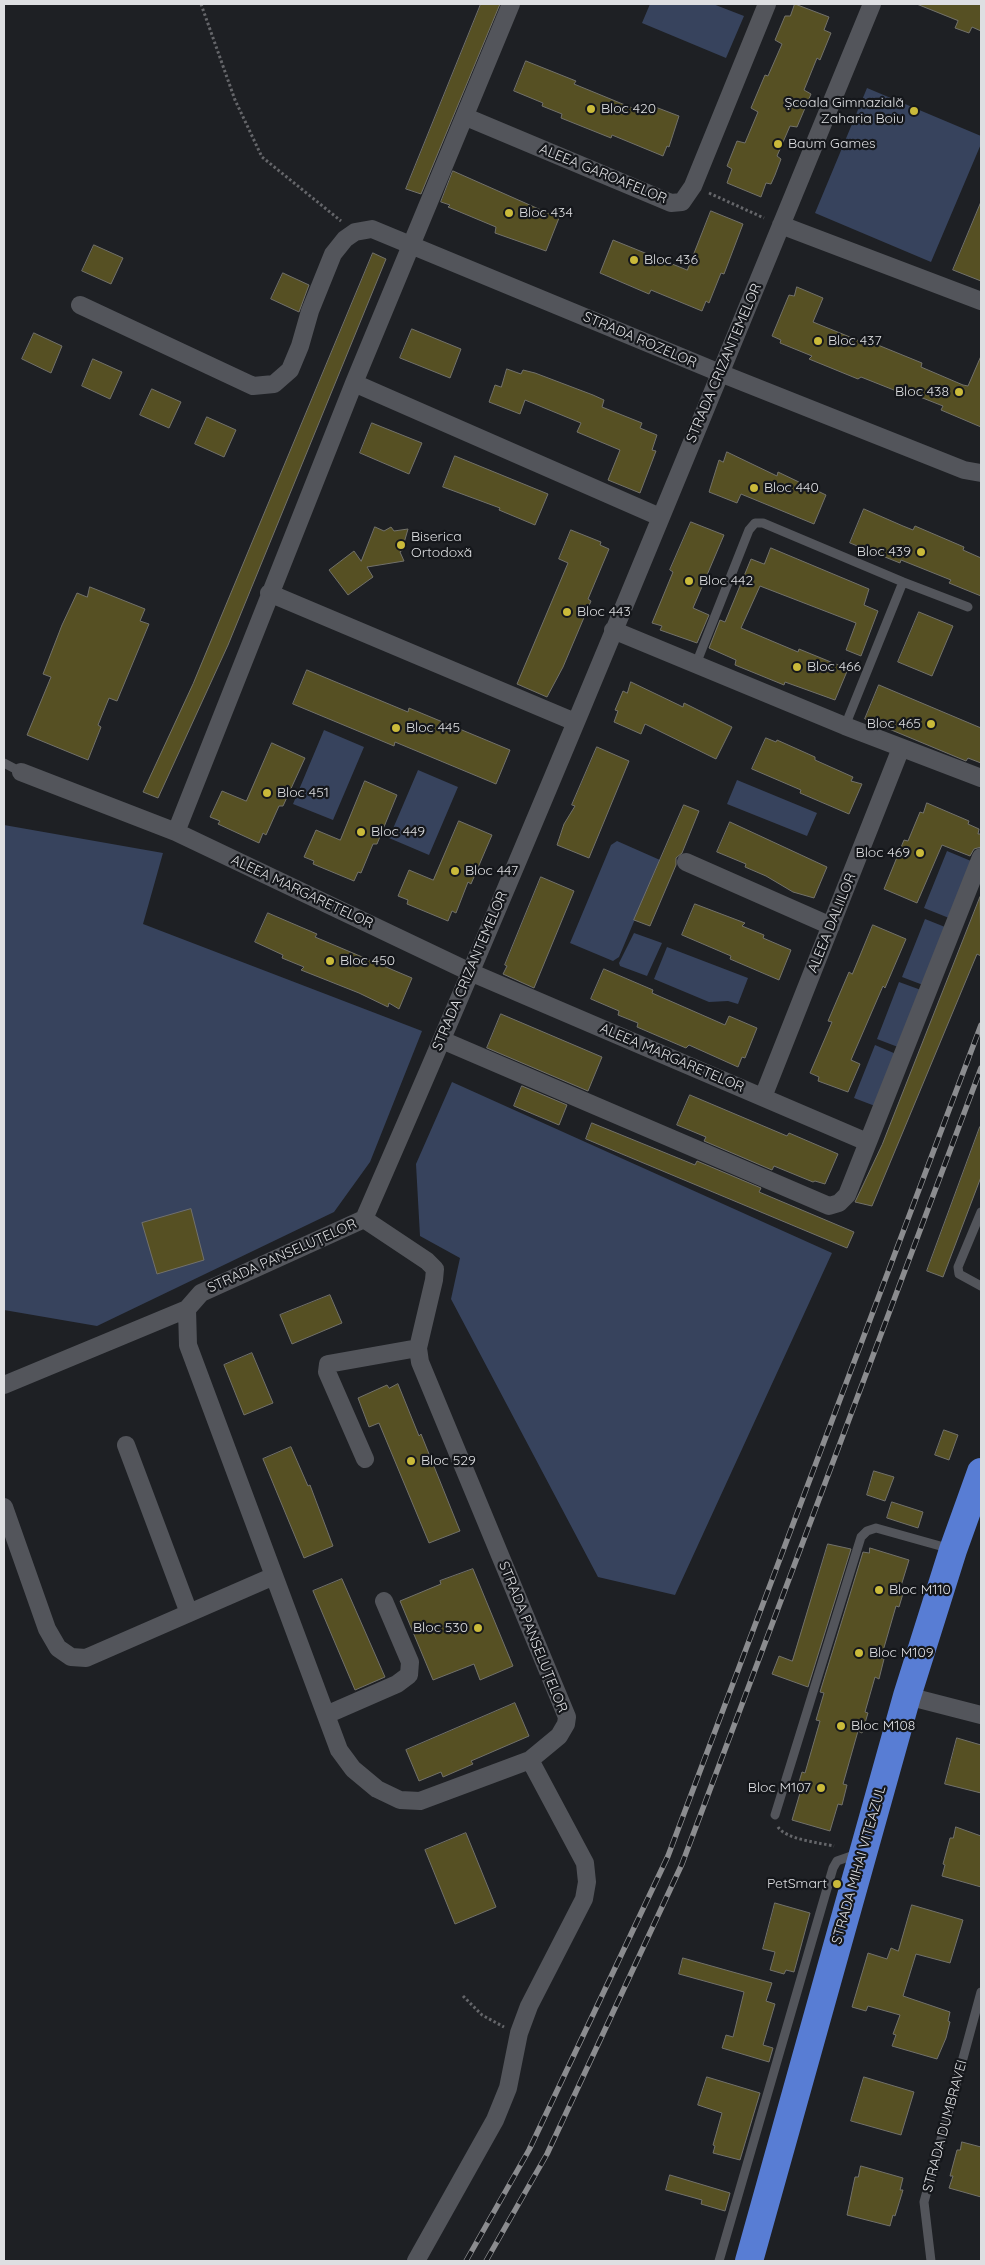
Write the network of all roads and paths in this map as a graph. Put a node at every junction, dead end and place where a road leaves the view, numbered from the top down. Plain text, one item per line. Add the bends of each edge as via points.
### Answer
1 (201, 4) edge
2 (512, 4) edge
3 (767, 4) edge
4 (872, 4) edge
5 (466, 117) junction
6 (693, 186) junction
7 (781, 225) junction
8 (355, 232) junction
9 (413, 246) junction
10 (981, 300) edge
11 (80, 305) dead end
12 (720, 374) junction
13 (354, 383) junction
14 (981, 473) edge
15 (660, 517) junction
16 (903, 582) junction
17 (269, 593) junction
18 (968, 607) dead end
19 (613, 630) junction
20 (696, 664) junction
21 (575, 722) junction
22 (845, 726) junction
23 (901, 748) junction
24 (4, 762) edge
25 (21, 772) joint
26 (981, 778) edge
27 (176, 832) junction
28 (981, 857) edge
29 (686, 862) dead end
30 (831, 926) junction
31 (470, 972) junction
32 (442, 1040) junction
33 (763, 1097) junction
34 (867, 1142) junction
35 (981, 1212) edge
36 (364, 1218) junction
37 (981, 1286) edge
38 (187, 1309) junction
39 (418, 1348) junction
40 (4, 1385) edge
41 (126, 1445) dead end
42 (366, 1459) dead end
43 (981, 1472) edge
44 (4, 1507) edge
45 (953, 1550) junction
46 (274, 1576) junction
47 (384, 1601) dead end
48 (189, 1613) junction
49 (907, 1696) junction
50 (326, 1715) junction
51 (981, 1715) edge
52 (530, 1760) junction
53 (775, 1816) joint
54 (851, 1850) junction
55 (981, 1992) edge
56 (463, 1996) dead end
57 (519, 2033) junction
58 (416, 2261) edge
59 (719, 2261) edge
60 (749, 2261) edge
61 (931, 2261) edge

1 - 8 path via 234,100 262,157
2 - 5 street
3 - 6 street, ALEEA GAROAFELOR
4 - 7 street, STRADA CRIZANTEMELOR
5 - 6 street, ALEEA GAROAFELOR via 671,203 682,202
5 - 9 street
6 - 7 path
7 - 10 street
7 - 12 street, STRADA CRIZANTEMELOR
8 - 9 street, STRADA ROZELOR via 372,229
8 - 11 street via 333,254 290,370 274,384 253,386
9 - 12 street, STRADA ROZELOR
9 - 13 street
12 - 14 street, STRADA ROZELOR via 964,470
12 - 15 street, STRADA CRIZANTEMELOR
13 - 15 street
13 - 17 street
15 - 19 street, STRADA CRIZANTEMELOR
16 - 18 lane
16 - 20 lane via 763,523 755,523 749,530
16 - 22 lane
17 - 21 street
17 - 27 street
19 - 20 street
19 - 21 street, STRADA CRIZANTEMELOR
20 - 22 street
21 - 31 street, STRADA CRIZANTEMELOR
22 - 23 street
23 - 26 street
23 - 30 street, ALEEA DALIILOR
24 - 25 lane
25 - 27 street, ALEEA MARGARETELOR
27 - 31 street, ALEEA MARGARETELOR
28 - 34 street
29 - 30 street
30 - 33 street, ALEEA DALIILOR
31 - 32 street, STRADA CRIZANTEMELOR
31 - 33 street, ALEEA MARGARETELOR
32 - 34 street via 829,1206 839,1203 847,1195
32 - 36 street, STRADA CRIZANTEMELOR
33 - 34 street, ALEEA MARGARETELOR
35 - 37 lane via 958,1267 959,1274
36 - 38 street, STRADA PANSELUȚELOR via 201,1293
36 - 39 street, STRADA PANSELUȚELOR via 435,1269
38 - 40 street
38 - 46 street, STRADA PANSELUȚELOR via 188,1345
39 - 42 street via 328,1364 327,1372
39 - 52 street, STRADA PANSELUȚELOR via 420,1362 567,1717 559,1736
41 - 48 street
43 - 45 highway, STRADA MIHAI VITEAZUL
44 - 48 street via 47,1629 58,1648 71,1657 86,1658
45 - 49 highway, STRADA MIHAI VITEAZUL
45 - 53 lane via 876,1528 861,1537
46 - 48 street
46 - 50 street, STRADA PANSELUȚELOR
47 - 50 street via 410,1662 408,1675 397,1684
49 - 51 street
49 - 54 highway, STRADA MIHAI VITEAZUL
50 - 52 street, STRADA PANSELUȚELOR via 339,1750 353,1769 377,1789 400,1800 420,1801
52 - 57 street via 585,1863 587,1882 584,1899 529,2006
53 - 54 path via 780,1831 790,1836
54 - 59 lane via 833,1868
54 - 60 highway, STRADA MIHAI VITEAZUL
55 - 61 lane, STRADA DUMBRAVEI via 924,2202
56 - 57 path via 482,2015
57 - 58 street via 508,2088 495,2120

